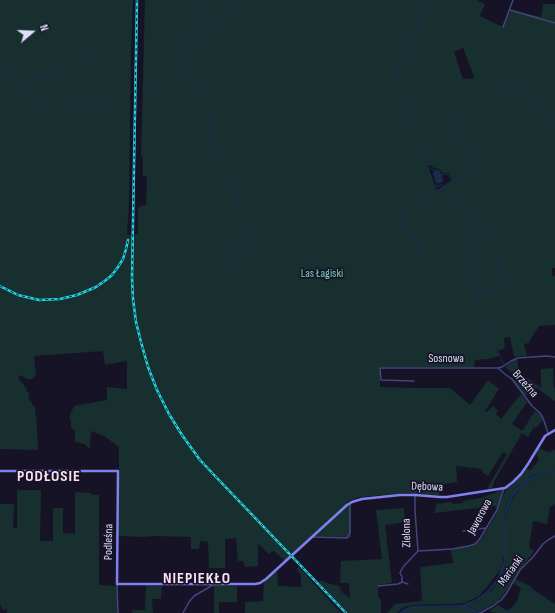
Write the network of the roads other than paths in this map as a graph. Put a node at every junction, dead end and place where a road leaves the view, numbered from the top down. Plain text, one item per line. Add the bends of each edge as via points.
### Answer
1 (513, 0) edge
2 (510, 10) junction
3 (555, 23) edge
4 (503, 27) dead end
5 (555, 357) edge
6 (498, 368) junction
7 (414, 381) dead end
8 (555, 430) edge
9 (548, 434) junction
10 (0, 471) edge
11 (504, 488) junction
12 (415, 495) junction
13 (350, 503) junction
14 (486, 528) junction
15 (463, 531) dead end
16 (555, 536) edge
17 (311, 537) junction
18 (418, 551) junction
19 (402, 582) junction
20 (117, 584) junction
21 (214, 584) junction
22 (408, 584) dead end
23 (378, 586) dead end
24 (118, 613) edge
25 (183, 613) edge
26 (480, 613) edge

1 - 2 street
2 - 3 street
2 - 4 street
5 - 6 street, Sosnowa via 518,358
6 - 7 street, Sosnowa via 380,368 380,380
6 - 9 street, Brzeźna via 512,379 540,413
8 - 9 street
9 - 11 street via 517,478
10 - 20 street, Podleśna via 118,471
11 - 12 street, Dębowa via 447,497
11 - 14 street, Jaworowa via 497,510
12 - 13 street, Dębowa via 375,497
12 - 18 street, Zielona
13 - 17 street, Dębowa
13 - 17 street via 350,533 347,538
14 - 15 street
14 - 18 street, Jaworowa via 478,542 472,545
16 - 26 street, Marianki via 545,542 518,573 502,598
17 - 21 street, Dębowa via 281,566 257,584
18 - 19 street, Zielona via 402,569
19 - 22 street
19 - 23 street
20 - 21 street
20 - 24 street, Podleśna
21 - 25 street via 194,596

